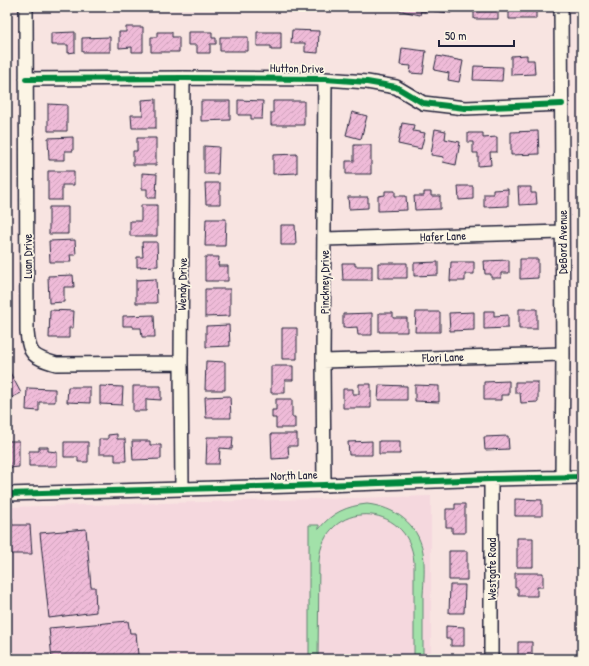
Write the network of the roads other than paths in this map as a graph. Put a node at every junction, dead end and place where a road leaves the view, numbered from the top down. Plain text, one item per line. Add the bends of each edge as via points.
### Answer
1 (26, 7) edge
2 (561, 7) edge
3 (183, 78) junction
4 (26, 79) junction
5 (325, 79) junction
6 (562, 104) junction
7 (562, 232) junction
8 (324, 239) junction
9 (563, 354) junction
10 (323, 360) junction
11 (181, 363) junction
12 (562, 477) junction
13 (582, 477) edge
14 (491, 479) junction
15 (324, 485) junction
16 (182, 489) junction
17 (7, 494) edge
18 (491, 659) edge

1 - 4 street, Luan Drive
2 - 6 street, DeBord Avenue
3 - 4 street, Hutton Drive
3 - 5 street, Hutton Drive
3 - 11 street, Wendy Drive
4 - 11 street, Luan Drive via 28,347 38,358 56,364
5 - 6 street, Hutton Drive via 396,87 423,103 465,108
5 - 8 street, Pinckney Drive
6 - 7 street, DeBord Avenue
7 - 8 street, Hafer Lane
7 - 9 street, DeBord Avenue
8 - 10 street, Pinckney Drive
9 - 10 street, Flori Lane
9 - 12 street, DeBord Avenue
10 - 15 street, Pinckney Drive
11 - 16 street, Wendy Drive
12 - 13 street, North Lane
12 - 14 street, North Lane
14 - 15 street, North Lane
14 - 18 street, Westgate Road
15 - 16 street, North Lane
16 - 17 street, North Lane

